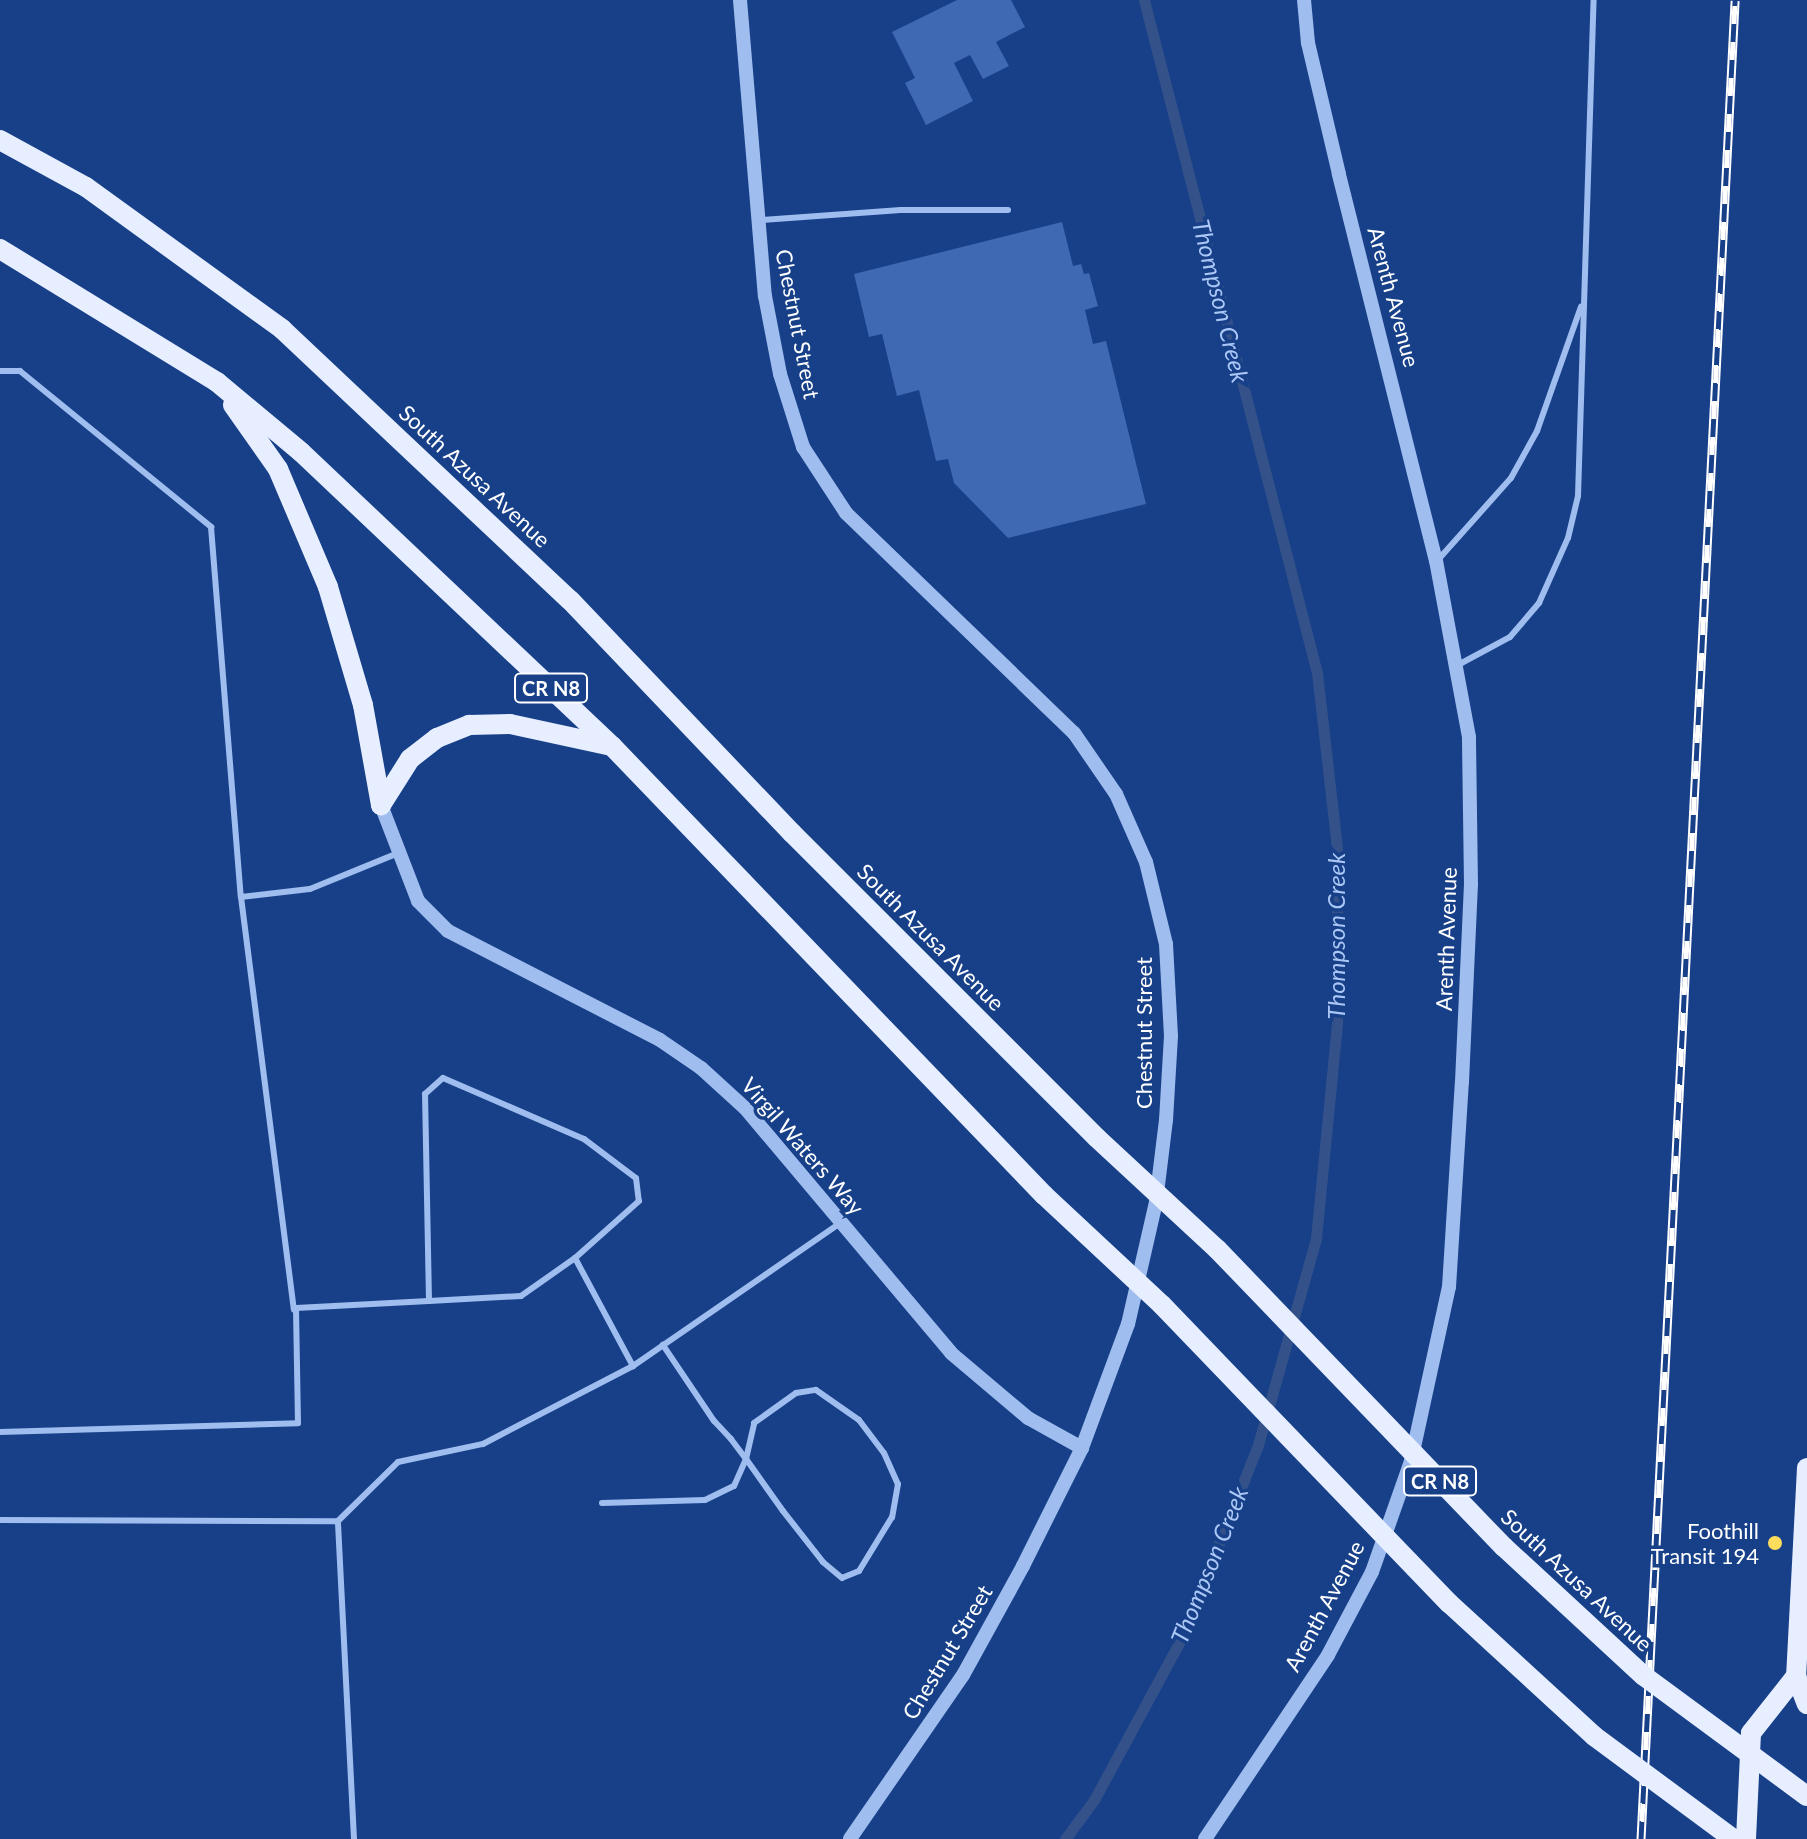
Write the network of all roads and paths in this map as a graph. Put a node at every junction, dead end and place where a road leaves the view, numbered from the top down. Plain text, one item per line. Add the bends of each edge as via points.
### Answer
1 (740, 0) edge
2 (1304, 0) edge
3 (1594, 0) edge
4 (0, 140) edge
5 (1008, 210) dead end
6 (757, 220) junction
7 (0, 249) edge
8 (1584, 300) junction
9 (0, 371) edge
10 (217, 382) junction
11 (1436, 561) junction
12 (1456, 666) junction
13 (612, 746) junction
14 (381, 805) junction
15 (398, 853) junction
16 (241, 897) junction
17 (842, 1222) junction
18 (575, 1258) junction
19 (429, 1301) junction
20 (296, 1323) junction
21 (663, 1345) junction
22 (633, 1366) junction
23 (0, 1432) edge
24 (1082, 1448) junction
25 (746, 1459) junction
26 (1807, 1468) edge
27 (602, 1503) dead end
28 (0, 1520) edge
29 (338, 1521) junction
30 (1802, 1678) edge
31 (1807, 1704) edge
32 (1807, 1796) edge
33 (354, 1839) edge
34 (850, 1839) edge
35 (1205, 1839) edge
36 (1733, 1839) edge
37 (1746, 1839) edge

1 - 6 street, Chestnut Street
2 - 11 street, Arenth Avenue via 1325,116
3 - 8 lane
4 - 32 main road, South Azusa Avenue / CR N8, bridge via 86,187 282,329 570,600 792,833 1097,1138 1217,1249 1504,1547 1644,1676
5 - 6 lane via 901,210
6 - 24 street, Chestnut Street via 780,374 803,447 846,513 1074,733 1116,794 1146,862 1166,944 1171,1036 1166,1120 1156,1202 1128,1324
7 - 10 main road, CR N8
8 - 11 lane via 1537,431 1511,478
8 - 12 lane via 1578,496 1568,538 1539,603 1510,637
9 - 16 lane via 20,371 211,527
10 - 13 main road, CR N8 via 301,452
10 - 14 main road via 278,469 328,587 363,705
11 - 12 street, Arenth Avenue
12 - 35 street, Arenth Avenue via 1469,737 1471,884 1449,1287 1433,1378 1372,1572 1328,1655
13 - 14 main road via 510,724 469,725 437,738 410,759
13 - 36 main road, CR N8, bridge via 1044,1195 1162,1305 1449,1603 1594,1736
14 - 15 street, Virgil Waters Way
15 - 16 lane via 310,889
15 - 17 street, Virgil Waters Way via 418,901 448,931 660,1040 701,1068 745,1108
16 - 20 lane
17 - 21 lane
17 - 24 street, Virgil Waters Way via 951,1353 990,1389
18 - 19 lane via 521,1296
18 - 19 lane via 639,1201 636,1178 584,1139 443,1078 425,1094
18 - 22 lane
19 - 20 lane via 296,1308
20 - 23 lane via 298,1423
21 - 22 lane
21 - 25 lane
22 - 29 lane via 483,1444 398,1462
24 - 34 street, Chestnut Street via 963,1675
25 - 25 lane via 823,1562 842,1578 859,1571 892,1517 898,1484 884,1453 859,1420 816,1390 796,1393 754,1423
25 - 27 lane via 734,1486 705,1500
26 - 30 main road
28 - 29 lane
29 - 33 lane
30 - 31 main road
30 - 37 main road via 1751,1733

